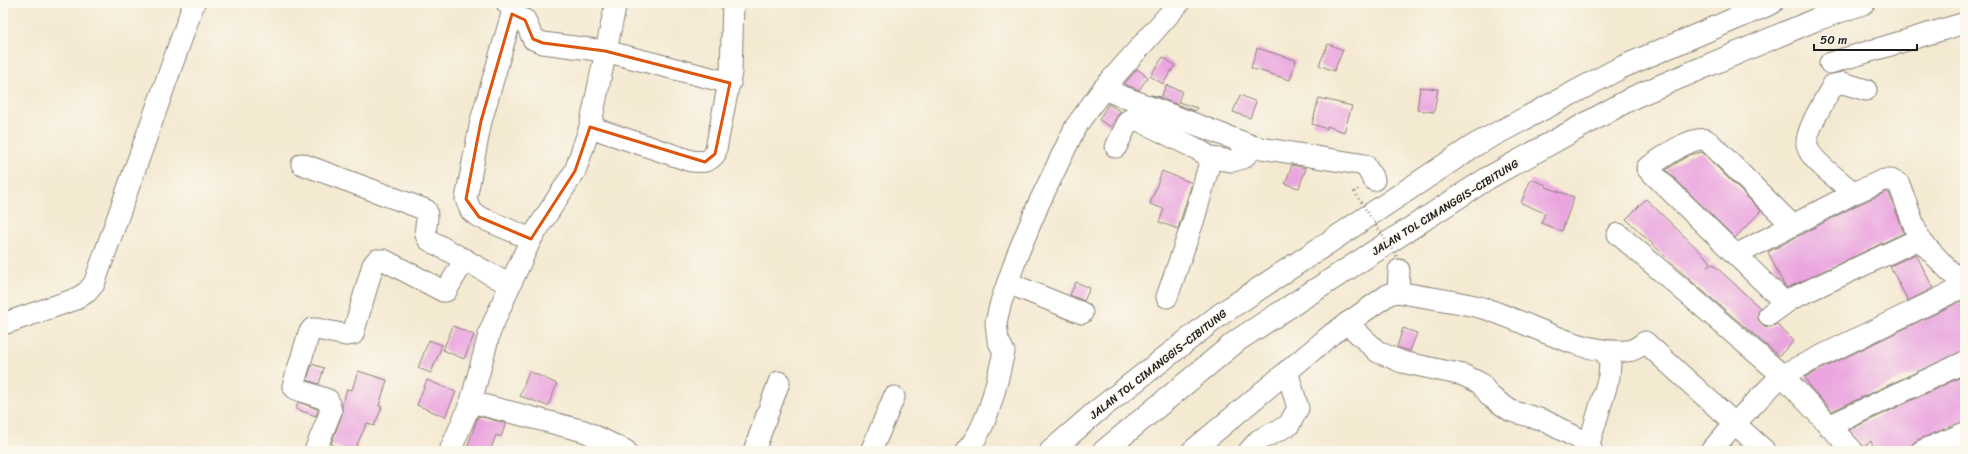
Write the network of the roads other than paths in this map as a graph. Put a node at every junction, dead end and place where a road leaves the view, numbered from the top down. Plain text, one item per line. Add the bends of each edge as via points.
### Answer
1 (194, 3) edge
2 (616, 3) edge
3 (733, 3) edge
4 (1179, 3) edge
5 (1772, 3) edge
6 (1864, 3) edge
7 (509, 8) edge
8 (1965, 23) edge
9 (605, 51) junction
10 (1830, 63) dead end
11 (730, 83) junction
12 (1103, 89) junction
13 (1866, 90) dead end
14 (590, 128) junction
15 (1116, 147) dead end
16 (1255, 147) junction
17 (1211, 158) junction
18 (302, 164) dead end
19 (1374, 180) dead end
20 (1854, 193) junction
21 (1792, 225) junction
22 (1618, 234) dead end
23 (1920, 238) junction
24 (531, 240) junction
25 (1736, 255) junction
26 (465, 259) junction
27 (1399, 265) road end
28 (1008, 283) junction
29 (510, 285) junction
30 (1965, 286) edge
31 (1398, 292) junction
32 (1167, 297) dead end
33 (1082, 313) dead end
34 (1347, 323) junction
35 (3, 324) edge
36 (1605, 350) junction
37 (1965, 362) edge
38 (1287, 371) junction
39 (1782, 375) junction
40 (779, 382) dead end
41 (894, 397) dead end
42 (471, 402) junction
43 (1735, 423) junction
44 (1829, 426) junction
45 (1965, 433) edge
46 (1591, 447) edge
47 (315, 451) edge
48 (450, 451) edge
49 (626, 451) edge
50 (754, 451) edge
51 (871, 451) edge
52 (966, 451) edge
53 (1051, 451) edge
54 (1104, 451) edge
55 (1192, 451) edge
56 (1249, 451) edge
57 (1711, 451) edge
58 (1765, 451) edge
59 (1853, 451) edge
60 (1922, 451) edge

1 - 35 street via 94,284 76,299
2 - 9 street
3 - 11 street
4 - 12 street
5 - 53 highway, JALAN TOL CIMANGGIS–CIBITUNG via 1620,68 1475,145 1220,314 1097,411
6 - 54 highway, JALAN TOL CIMANGGIS–CIBITUNG via 1815,20 1634,98 1488,178 1238,340
7 - 9 street via 525,20 533,39 543,43
7 - 24 street via 481,121 466,199 471,211 479,217
8 - 10 street
9 - 11 street
9 - 14 street
11 - 14 street via 715,154 705,162 692,161
12 - 16 street
12 - 28 street via 1076,126 1039,203
13 - 20 street via 1843,83 1833,85 1808,136 1807,146 1812,157
14 - 24 street via 575,171
15 - 17 street via 1129,120 1134,118
16 - 17 street via 1239,160
16 - 19 street via 1365,165
17 - 32 street via 1194,219
18 - 26 street via 426,210 426,237
20 - 21 street
20 - 23 street via 1884,180 1899,184
21 - 25 street
21 - 25 street via 1706,140 1696,140 1683,145 1647,168
22 - 39 street
23 - 25 street via 1777,309
23 - 30 street
24 - 29 street
26 - 29 street
26 - 47 street via 443,292 384,260 377,260 373,265 353,334 312,329 293,386 328,400 330,405 331,411
27 - 31 street
28 - 33 street
28 - 52 street via 996,322 998,340 1004,352 985,419
29 - 42 street via 490,331
30 - 39 street
31 - 34 street via 1389,294
31 - 36 street via 1485,309 1586,347
34 - 38 street
34 - 46 street via 1378,352 1402,362 1463,375 1480,383 1491,397 1511,411 1543,420
36 - 43 street via 1627,351 1638,348 1645,342
36 - 46 street via 1610,363 1610,377
37 - 44 street
38 - 55 street
38 - 56 street via 1298,408 1289,425 1259,440
39 - 43 street
39 - 44 street
40 - 50 street
41 - 51 street
42 - 48 street
42 - 49 street via 584,432
43 - 57 street
43 - 58 street
44 - 59 street
45 - 60 street

